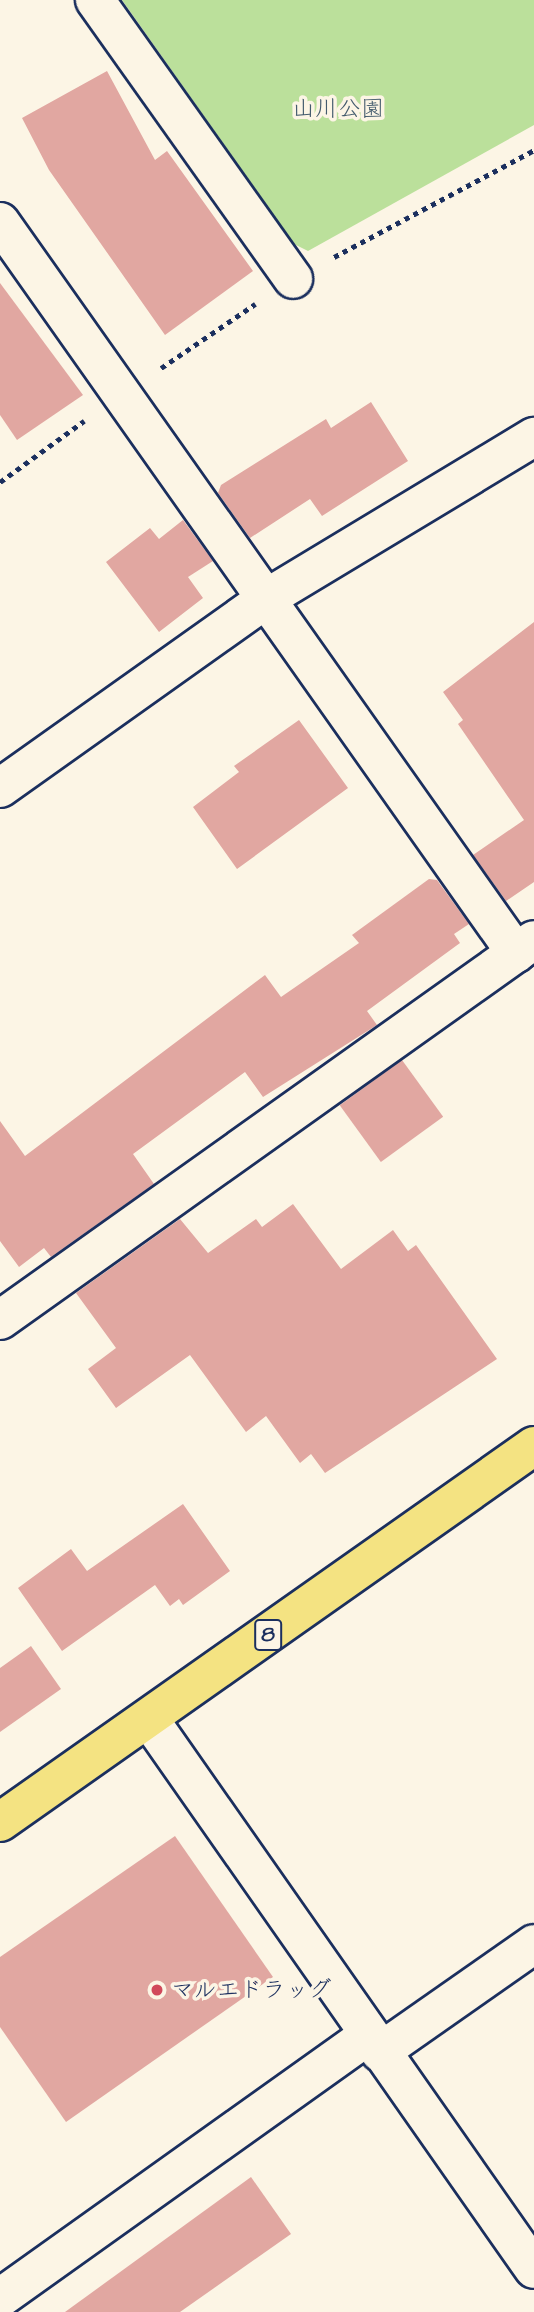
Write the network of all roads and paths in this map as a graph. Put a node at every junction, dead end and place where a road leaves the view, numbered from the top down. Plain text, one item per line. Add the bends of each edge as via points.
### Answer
1 (95, 0) edge
2 (1, 227) edge
3 (293, 279) dead end
4 (534, 437) edge
5 (267, 598) junction
6 (0, 788) edge
7 (525, 946) edge
8 (0, 1320) edge
9 (534, 1446) edge
10 (149, 1719) junction
11 (0, 1822) edge
12 (534, 1944) edge
13 (374, 2044) junction
14 (534, 2269) edge
15 (0, 2298) edge

1 - 3 street
2 - 5 street
4 - 5 street
5 - 6 street
5 - 7 street
7 - 8 street
9 - 10 main road, 8
10 - 11 main road, 8
10 - 13 street
12 - 13 street
13 - 14 street
13 - 15 street

